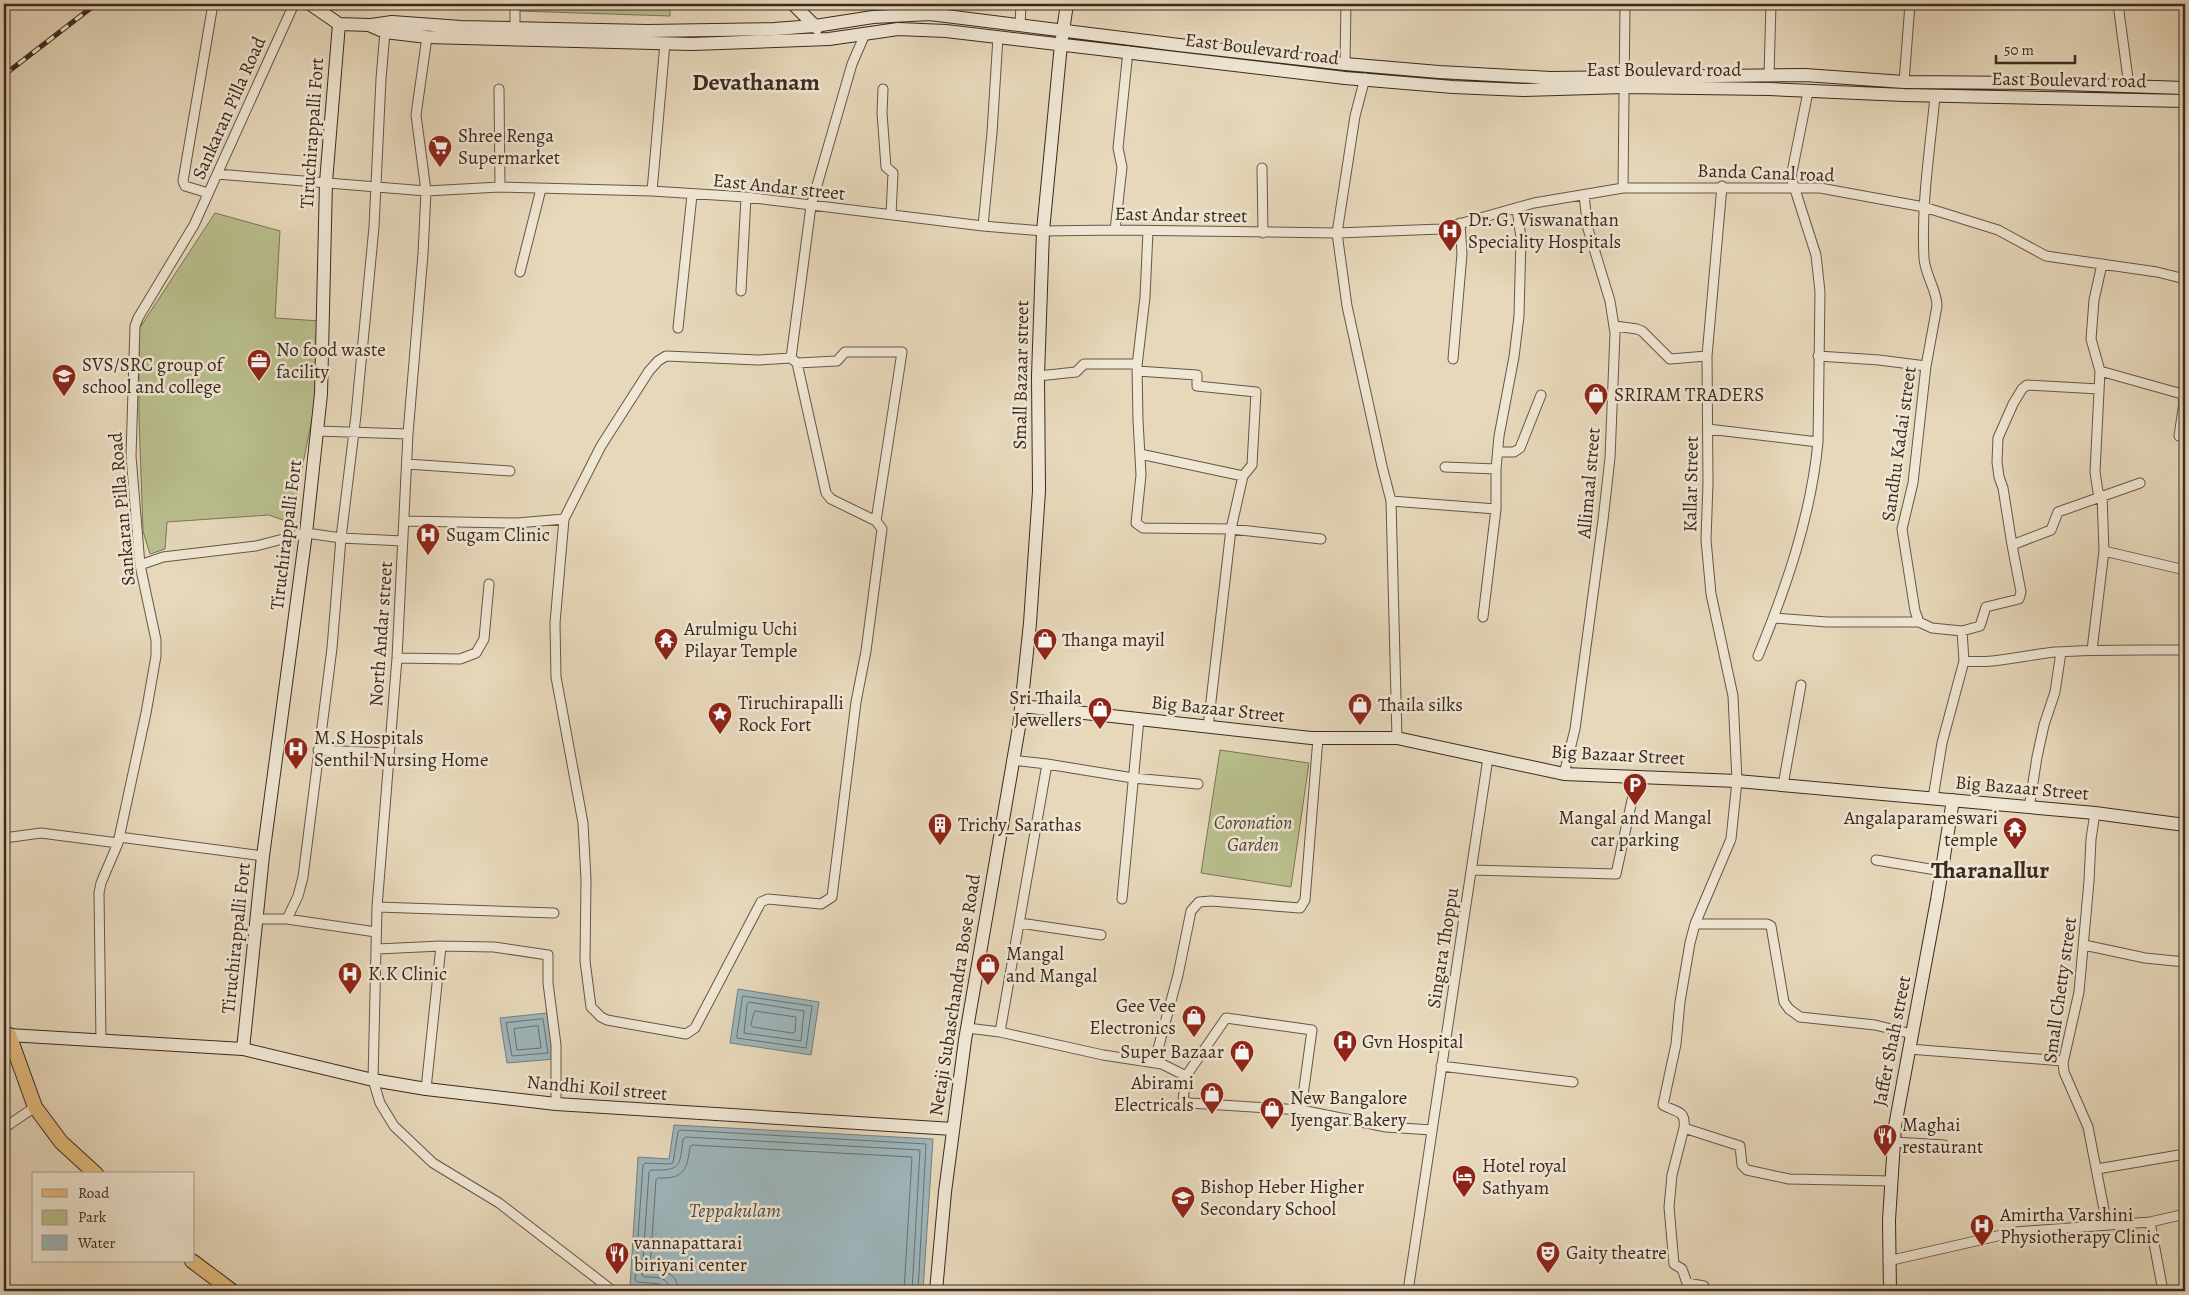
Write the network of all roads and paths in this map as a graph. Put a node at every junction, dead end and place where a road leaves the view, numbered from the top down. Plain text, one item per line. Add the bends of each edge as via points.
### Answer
1 (213, 4) edge
2 (294, 4) edge
3 (310, 4) edge
4 (515, 4) edge
5 (793, 4) edge
6 (1020, 4) edge
7 (1067, 4) edge
8 (1346, 4) edge
9 (1625, 4) edge
10 (1771, 4) edge
11 (1910, 4) edge
12 (2118, 4) edge
13 (339, 24) junction
14 (369, 25) junction
15 (815, 26) junction
16 (1020, 26) junction
17 (515, 28) junction
18 (385, 32) junction
19 (865, 34) junction
20 (427, 37) junction
21 (998, 37) junction
22 (1062, 38) junction
23 (829, 39) junction
24 (665, 43) junction
25 (1128, 51) junction
26 (1345, 64) junction
27 (1769, 76) junction
28 (1365, 78) junction
29 (1625, 81) junction
30 (1904, 82) junction
31 (2129, 86) junction
32 (2185, 88) edge
33 (499, 89) dead end
34 (883, 89) dead end
35 (1808, 92) junction
36 (1936, 96) junction
37 (2185, 101) edge
38 (1262, 168) dead end
39 (217, 174) junction
40 (326, 182) junction
41 (1722, 186) junction
42 (376, 187) junction
43 (500, 187) junction
44 (1795, 187) junction
45 (1623, 188) junction
46 (541, 189) junction
47 (426, 191) junction
48 (652, 191) junction
49 (208, 193) junction
50 (692, 194) junction
51 (1584, 196) junction
52 (746, 197) junction
53 (811, 206) junction
54 (1924, 207) junction
55 (1517, 209) junction
56 (891, 215) junction
57 (1460, 224) junction
58 (983, 226) junction
59 (1115, 230) junction
60 (1043, 231) junction
61 (1148, 232) junction
62 (1263, 233) junction
63 (1337, 233) junction
64 (2102, 264) junction
65 (520, 272) dead end
66 (2185, 280) edge
67 (741, 291) dead end
68 (1615, 326) junction
69 (678, 328) dead end
70 (1707, 356) junction
71 (1818, 356) junction
72 (1453, 359) dead end
73 (794, 360) junction
74 (1926, 366) junction
75 (1137, 368) junction
76 (2100, 371) junction
77 (1038, 376) junction
78 (2099, 389) junction
79 (1541, 395) dead end
80 (2184, 395) edge
81 (1708, 429) junction
82 (317, 431) junction
83 (354, 433) junction
84 (408, 434) junction
85 (2185, 437) edge
86 (1818, 442) junction
87 (1498, 452) junction
88 (1140, 454) junction
89 (407, 464) junction
90 (1445, 467) dead end
91 (1496, 469) junction
92 (510, 471) dead end
93 (1243, 476) junction
94 (2140, 483) dead end
95 (2102, 496) junction
96 (1391, 501) junction
97 (1496, 508) junction
98 (564, 519) junction
99 (404, 521) junction
100 (876, 521) junction
101 (1231, 529) junction
102 (306, 533) junction
103 (342, 538) junction
104 (1321, 539) dead end
105 (403, 541) junction
106 (2012, 545) junction
107 (2104, 551) junction
108 (140, 565) junction
109 (2185, 570) edge
110 (489, 584) dead end
111 (1483, 617) dead end
112 (1774, 618) junction
113 (1919, 622) junction
114 (1962, 631) junction
115 (2092, 650) junction
116 (2185, 650) edge
117 (2061, 652) junction
118 (1758, 656) dead end
119 (397, 658) junction
120 (1964, 661) junction
121 (1801, 685) dead end
122 (1021, 706) junction
123 (1139, 720) junction
124 (1208, 727) junction
125 (1318, 738) junction
126 (1397, 738) junction
127 (318, 750) junction
128 (389, 754) junction
129 (1488, 758) junction
130 (1012, 760) junction
131 (1047, 764) junction
132 (1564, 774) junction
133 (1637, 777) junction
134 (1134, 778) junction
135 (1737, 780) junction
136 (1198, 784) dead end
137 (1783, 785) junction
138 (1933, 798) junction
139 (1953, 800) junction
140 (2029, 808) junction
141 (2095, 813) junction
142 (2185, 825) edge
143 (4, 838) edge
144 (118, 840) junction
145 (263, 856) junction
146 (1876, 860) dead end
147 (1472, 870) junction
148 (1942, 871) junction
149 (1122, 900) dead end
150 (377, 907) junction
151 (554, 913) dead end
152 (256, 919) junction
153 (287, 919) junction
154 (1020, 922) junction
155 (1695, 924) junction
156 (376, 932) junction
157 (1101, 935) dead end
158 (2084, 945) junction
159 (441, 946) junction
160 (377, 949) junction
161 (2185, 962) edge
162 (967, 1028) junction
163 (1000, 1032) junction
164 (1912, 1034) junction
165 (6, 1035) edge
166 (101, 1041) junction
167 (243, 1049) junction
168 (1909, 1049) junction
169 (2062, 1060) junction
170 (1162, 1064) junction
171 (1441, 1066) junction
172 (1186, 1076) junction
173 (373, 1080) junction
174 (1573, 1082) dead end
175 (426, 1089) junction
176 (556, 1104) junction
177 (35, 1107) junction
178 (1301, 1110) junction
179 (4, 1128) edge
180 (1684, 1128) junction
181 (953, 1130) junction
182 (1432, 1130) junction
183 (1894, 1142) junction
184 (1944, 1145) dead end
185 (2185, 1154) edge
186 (2097, 1169) junction
187 (94, 1172) edge
188 (1892, 1181) junction
189 (2185, 1214) edge
190 (2150, 1222) junction
191 (2107, 1225) junction
192 (1888, 1261) junction
193 (193, 1262) edge
194 (1704, 1286) dead end
195 (601, 1287) edge
196 (232, 1291) edge
197 (613, 1291) edge
198 (936, 1291) edge
199 (1408, 1291) edge
200 (1890, 1291) edge
201 (2163, 1291) edge

1 - 49 street via 183,181 185,186
2 - 39 street, Sankaran Pilla Road
3 - 13 main road
4 - 17 street
5 - 15 main road
6 - 16 street
7 - 22 main road, Small Bazaar street
8 - 26 street
9 - 29 street
10 - 27 street
11 - 30 street
12 - 31 street
13 - 14 main road, East Boulevard road
13 - 40 main road, Tiruchirappalli Fort
14 - 17 main road via 392,22
14 - 18 main road, East Boulevard road
15 - 16 main road via 873,17 930,14
15 - 17 main road via 647,31
15 - 23 main road
16 - 22 main road
18 - 20 main road, East Boulevard road
18 - 42 street
19 - 21 main road, East Boulevard road via 898,29
19 - 23 main road, East Boulevard road
19 - 53 street via 852,64
20 - 24 main road, East Boulevard road
20 - 47 street, North Andar street via 416,119
21 - 22 main road, East Boulevard road
21 - 58 street
22 - 25 main road, East Boulevard road
22 - 26 main road
22 - 60 main road, Small Bazaar street
23 - 24 main road, East Boulevard road
24 - 48 street
25 - 28 main road, East Boulevard road
25 - 59 street via 1118,148 1122,167
26 - 29 main road
27 - 29 main road
27 - 30 main road via 1805,75
28 - 29 main road, East Boulevard road via 1523,90
28 - 63 street via 1355,116
29 - 35 main road, East Boulevard road
29 - 45 street
30 - 31 main road
31 - 32 main road
33 - 43 street
34 - 56 street via 886,167 893,173
35 - 36 main road, East Boulevard road
35 - 44 street via 1791,177
36 - 37 main road, East Boulevard road
36 - 54 street, Sandhu Kadai street
38 - 62 street
39 - 40 street, East Andar street
39 - 49 street, Sankaran Pilla Road
40 - 42 street, East Andar street
40 - 82 main road, Tiruchirappalli Fort via 321,394
41 - 44 street, Banda Canal road
41 - 45 street, Banda Canal road
41 - 70 street, Kallar Street
42 - 47 street, East Andar street
42 - 83 street
43 - 46 street, East Andar street
43 - 47 street, East Andar street
44 - 54 street, Banda Canal road via 1820,188
44 - 71 street via 1816,255 1820,292
45 - 51 street, Banda Canal road
46 - 48 street, East Andar street
46 - 65 street
47 - 84 street, North Andar street
48 - 50 street, East Andar street
49 - 108 street, Sankaran Pilla Road via 194,225 135,326 131,456
50 - 52 street, East Andar street
50 - 69 street
51 - 55 street, Banda Canal road via 1534,203
51 - 68 street, Allimaal street via 1588,229
52 - 53 street, East Andar street
52 - 67 street
53 - 56 street, East Andar street
53 - 73 street
54 - 64 street, Banda Canal road via 1998,230 2046,256
54 - 74 street, Sandhu Kadai street via 1924,261 1937,302
55 - 57 street, Banda Canal road
55 - 87 street via 1521,238 1519,316
56 - 58 street, East Andar street
57 - 63 street, Banda Canal road via 1441,229
57 - 72 street via 1462,254
58 - 60 street, East Andar street
59 - 60 street, East Andar street
59 - 61 street, East Andar street
60 - 77 main road, Small Bazaar street
61 - 62 street, East Andar street
61 - 75 street via 1146,297
62 - 63 street, East Andar street
63 - 96 street via 1347,306
64 - 66 street, Banda Canal road via 2157,272
64 - 76 street via 2094,300 2091,339
68 - 70 street via 1642,331 1670,359
68 - 132 street, Allimaal street via 1610,458 1603,520 1575,729
70 - 81 street, Kallar Street
71 - 74 street
71 - 86 street
73 - 98 street via 666,356 658,361 601,446
73 - 100 street via 826,493 831,499
73 - 100 street via 836,361 845,352 902,352
74 - 113 street, Sandhu Kadai street via 1913,483 1902,529
75 - 77 street via 1084,364 1076,372
75 - 88 street
75 - 93 street via 1197,375 1197,386 1256,392 1252,466
76 - 78 street
76 - 80 street
77 - 122 main road, Small Bazaar street via 1038,491
78 - 95 street via 2095,472 2098,492
78 - 106 street via 2027,385 2013,404 1998,438 1997,462
79 - 87 street via 1520,448 1514,452
80 - 85 street via 2179,436
81 - 86 street
81 - 135 street, Kallar Street via 1706,540 1711,594 1733,696
82 - 83 street
82 - 102 main road, Tiruchirappalli Fort
83 - 84 street
83 - 103 street
84 - 89 street, North Andar street
86 - 112 street via 1808,506
87 - 91 street
88 - 93 street
88 - 101 street via 1141,475 1135,520 1138,526
89 - 92 street
89 - 99 street, North Andar street
90 - 91 street
91 - 97 street
93 - 101 street
94 - 95 street
95 - 106 street via 2058,512 2051,530
95 - 107 street
96 - 97 street
96 - 126 street
97 - 111 street
98 - 99 street via 508,523
98 - 100 street via 554,622 556,677 583,823 585,961 592,1007 607,1020 685,1034 695,1028 761,902 768,899 821,904 832,896 882,529
99 - 105 street, North Andar street
101 - 104 street
101 - 124 street
102 - 103 street
102 - 108 street via 256,546 163,557
102 - 145 main road, Tiruchirappalli Fort
103 - 105 street
103 - 127 street
105 - 119 street, North Andar street
106 - 114 street via 2021,592 2019,599 1988,605 1980,626
107 - 109 street
107 - 115 street
108 - 144 street, Sankaran Pilla Road via 156,640 156,656
110 - 119 street via 484,639 476,653 460,659
112 - 113 street via 1827,622
112 - 118 street
113 - 114 street via 1932,628
114 - 120 street
115 - 116 street
115 - 117 street
117 - 120 street via 1981,662
117 - 140 street via 2056,692 2044,725
119 - 128 street, North Andar street
120 - 138 street via 1942,743
121 - 137 street
122 - 123 main road, Big Bazaar Street
122 - 130 main road, Netaji Subaschandra Bose Road
123 - 124 main road, Big Bazaar Street
123 - 134 street
124 - 125 main road, Big Bazaar Street
125 - 126 main road, Big Bazaar Street
125 - 170 street via 1305,900 1300,908 1212,900 1199,902 1191,912 1158,1049 1157,1058
126 - 129 main road, Big Bazaar Street
127 - 128 street
127 - 153 street via 303,877
128 - 150 street, North Andar street
129 - 132 main road, Big Bazaar Street
129 - 147 street, Singara Thoppu
130 - 131 street
130 - 162 main road, Netaji Subaschandra Bose Road
131 - 134 street
131 - 154 street
132 - 133 main road, Big Bazaar Street
133 - 135 main road, Big Bazaar Street
133 - 147 street via 1616,874
134 - 136 street
134 - 149 street
135 - 137 main road, Big Bazaar Street
135 - 155 street, Kallar Street via 1731,839
137 - 138 main road, Big Bazaar Street
138 - 139 main road, Big Bazaar Street
139 - 140 main road, Big Bazaar Street
139 - 148 main road, Jaffer Shah street
140 - 141 main road, Big Bazaar Street
141 - 142 main road, Big Bazaar Street
141 - 158 street, Small Chetty street
143 - 144 street via 41,833
144 - 145 street
144 - 166 street, Sankaran Pilla Road via 99,893
145 - 152 main road, Tiruchirappalli Fort
146 - 148 street
147 - 171 street, Singara Thoppu
148 - 164 main road, Jaffer Shah street
150 - 151 street
150 - 156 street, North Andar street
152 - 153 street
152 - 167 main road, Tiruchirappalli Fort
153 - 156 street
154 - 157 street
154 - 163 street
155 - 164 street via 1771,926 1784,1002 1800,1017 1875,1025
155 - 180 street, Kallar Street via 1680,1002 1676,1044 1662,1101 1663,1105 1682,1113
156 - 160 street, North Andar street
158 - 161 street via 2145,958
158 - 169 street, Small Chetty street via 2079,992
159 - 160 street
159 - 175 street
159 - 176 street via 494,947 548,955 556,1045
160 - 173 street, North Andar street
162 - 163 street
162 - 181 main road, Netaji Subaschandra Bose Road
163 - 170 street via 1103,1055
164 - 168 main road, Jaffer Shah street
165 - 166 main road, Nandhi Koil street
165 - 177 main road
166 - 167 main road, Nandhi Koil street
167 - 173 main road, Nandhi Koil street
168 - 169 street
168 - 183 main road, Jaffer Shah street
169 - 186 street, Small Chetty street via 2064,1072 2086,1121
170 - 172 street
171 - 174 street
171 - 182 street, Singara Thoppu
172 - 178 street via 1183,1101
172 - 178 street via 1226,1018 1312,1030
173 - 175 main road, Nandhi Koil street
173 - 195 street, North Andar street via 380,1103 394,1126 433,1163 499,1204
175 - 176 main road, Nandhi Koil street
176 - 181 main road, Nandhi Koil street
177 - 179 street
177 - 187 main road via 61,1142
178 - 182 street via 1386,1127
180 - 188 street via 1740,1146 1742,1165 1747,1170 1789,1179
180 - 194 street via 1672,1175 1669,1207 1674,1264 1682,1269 1687,1282
181 - 198 main road, Netaji Subaschandra Bose Road
182 - 199 street, Singara Thoppu
183 - 184 street
183 - 188 main road, Jaffer Shah street
185 - 186 street
186 - 191 street, Small Chetty street
188 - 192 main road, Jaffer Shah street
189 - 190 street
190 - 191 street
190 - 201 street
191 - 192 street via 2015,1232
192 - 200 main road, Jaffer Shah street
193 - 196 main road
195 - 197 street, North Andar street

